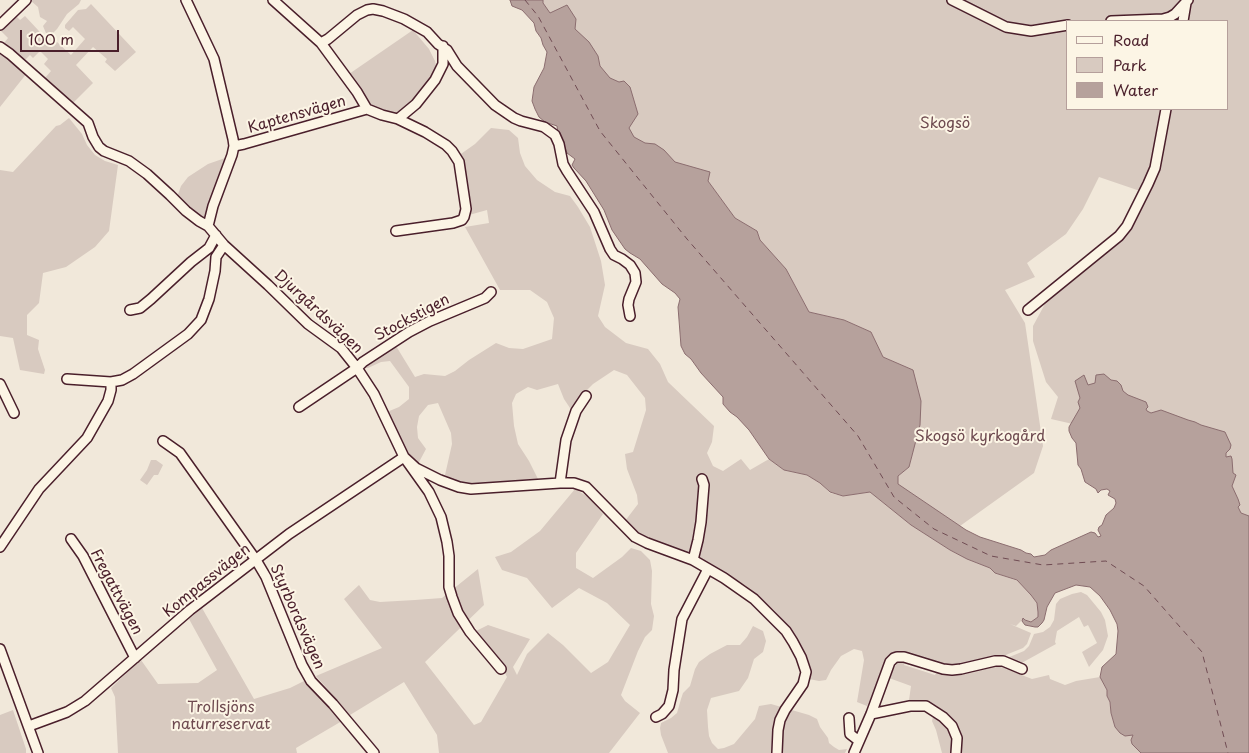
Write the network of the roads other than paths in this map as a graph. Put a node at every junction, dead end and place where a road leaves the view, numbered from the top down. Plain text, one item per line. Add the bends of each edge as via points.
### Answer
1 (26, 0) edge
2 (186, 0) edge
3 (273, 0) edge
4 (952, 0) edge
5 (1187, 1) edge
6 (1137, 20) edge
7 (1183, 20) edge
8 (0, 25) edge
9 (1066, 25) edge
10 (321, 43) junction
11 (443, 46) junction
12 (0, 47) edge
13 (367, 109) junction
14 (1166, 110) edge
15 (398, 119) junction
16 (234, 146) junction
17 (208, 226) junction
18 (396, 231) dead end
19 (216, 235) junction
20 (224, 245) junction
21 (491, 292) dead end
22 (130, 310) dead end
23 (1028, 310) dead end
24 (630, 316) dead end
25 (357, 368) junction
26 (67, 379) dead end
27 (111, 382) junction
28 (0, 384) edge
29 (586, 396) dead end
30 (299, 407) dead end
31 (14, 413) dead end
32 (163, 441) dead end
33 (404, 457) junction
34 (702, 479) dead end
35 (560, 483) junction
36 (71, 538) dead end
37 (0, 547) edge
38 (256, 560) junction
39 (693, 560) junction
40 (708, 569) junction
41 (0, 649) edge
42 (135, 658) junction
43 (501, 669) dead end
44 (1022, 669) dead end
45 (871, 714) junction
46 (656, 717) dead end
47 (849, 718) dead end
48 (29, 726) junction
49 (859, 742) junction
50 (38, 753) edge
51 (374, 753) edge
52 (777, 753) edge
53 (854, 753) edge
54 (956, 753) edge

1 - 8 street
2 - 16 street via 214,59
3 - 10 street, Kaptensvägen
4 - 9 street via 1006,27 1030,32
5 - 6 street via 1170,17
5 - 7 street
10 - 11 street via 357,14 373,10 404,19
10 - 13 street, Kaptensvägen
11 - 15 street via 443,64 435,80 416,104
11 - 24 street via 457,66 496,105 514,118 544,127 554,135 563,164 594,212 610,249 635,273 636,282 628,305
12 - 17 street, Djurgårdsvägen via 88,123 96,143 104,151 137,166 186,211
13 - 15 street, Kaptensvägen
13 - 16 street, Kaptensvägen
14 - 23 street via 1155,168 1127,226
15 - 18 street, Kaptensvägen via 437,139 452,151 459,162 466,209 458,222
16 - 17 street
17 - 19 street, Djurgårdsvägen
19 - 20 street, Djurgårdsvägen
19 - 22 street via 208,248 151,300
20 - 25 street, Djurgårdsvägen via 308,324 341,348
20 - 27 street via 216,257 201,320 188,334 133,374
21 - 25 street, Stockstigen via 485,298 409,332
25 - 30 street, Stockstigen
25 - 33 street, Djurgårdsvägen via 374,394
26 - 27 street
27 - 37 street via 108,401 87,438 39,489
28 - 31 street
29 - 35 street via 568,433
32 - 38 street, Styrbordsvägen via 180,453
33 - 35 street, Djurgårdsvägen via 416,468 440,480 471,489
33 - 38 street, Kompassvägen via 305,522
33 - 43 street via 429,492 441,517 448,542 449,587 458,613
34 - 39 street via 701,522
35 - 39 street, Djurgårdsvägen via 586,487 636,537
36 - 42 street, Fregattvägen
38 - 42 street, Kompassvägen via 190,610
38 - 51 street, Styrbordsvägen via 274,594 307,675
39 - 40 street, Djurgårdsvägen
40 - 46 street via 682,618 671,699 666,711
40 - 52 street, Djurgårdsvägen via 765,609 786,631 804,665 803,684 780,720
41 - 48 street
42 - 48 street, Kompassvägen via 77,707
44 - 45 street via 995,661 952,670 897,657 890,662
45 - 49 street
45 - 54 street via 926,706 952,726 957,738
47 - 49 street via 850,734
48 - 50 street
49 - 53 street

